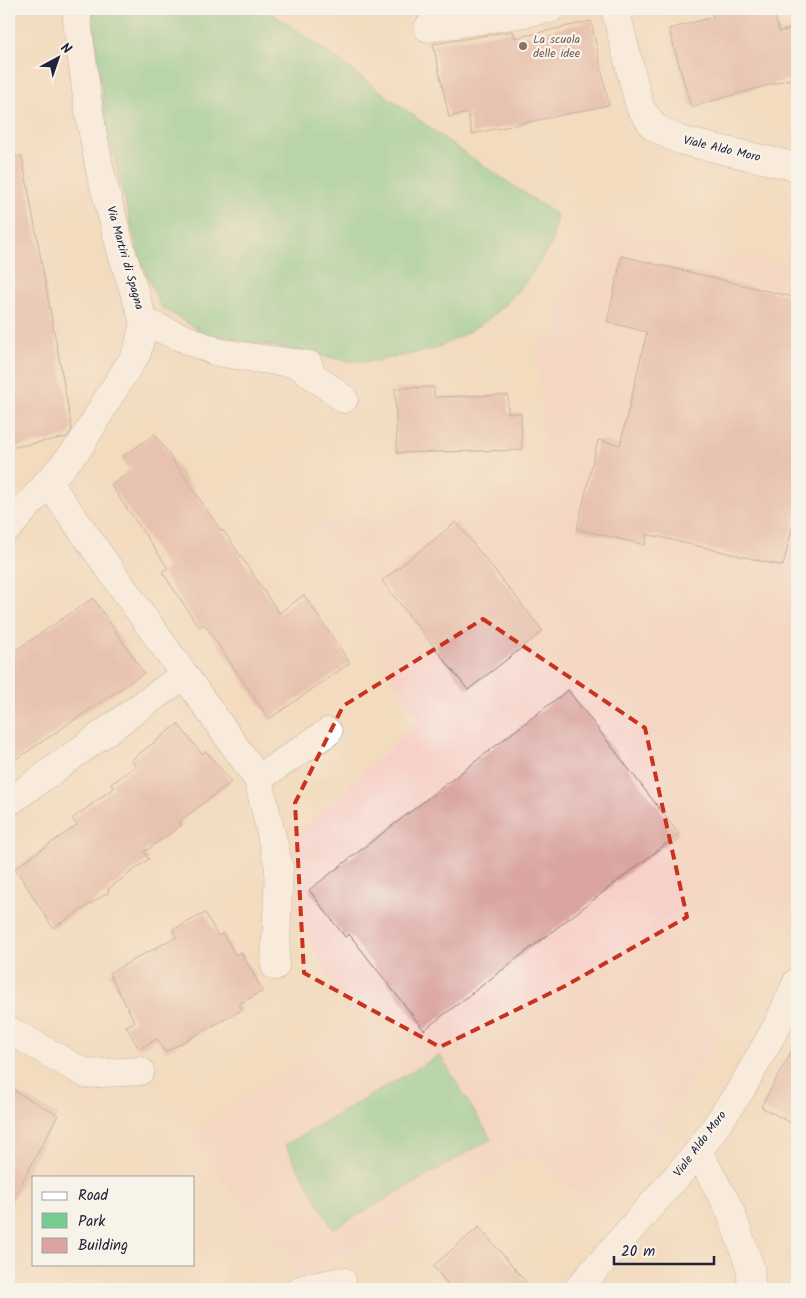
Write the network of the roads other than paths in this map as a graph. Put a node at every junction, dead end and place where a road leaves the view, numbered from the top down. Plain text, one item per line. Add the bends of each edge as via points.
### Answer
1 (77, 9) edge
2 (550, 9) edge
3 (615, 9) edge
4 (428, 28) dead end
5 (797, 167) edge
6 (144, 322) junction
7 (344, 398) dead end
8 (48, 482) junction
9 (9, 527) edge
10 (184, 675) junction
11 (328, 732) dead end
12 (258, 779) junction
13 (9, 802) edge
14 (275, 966) dead end
15 (797, 982) edge
16 (9, 1030) edge
17 (140, 1071) dead end
18 (698, 1152) junction
19 (342, 1281) dead end
20 (302, 1289) edge
21 (578, 1289) edge
22 (752, 1289) edge

1 - 6 street, Via Martiri di Spagna via 88,112 100,171
2 - 4 street
3 - 5 street, Viale Aldo Moro via 640,107 654,127 679,140
6 - 7 street via 217,352 302,364
6 - 8 street, Via Martiri di Spagna via 137,353 80,446
8 - 9 street, Via Martiri di Spagna
8 - 10 street
10 - 12 street
10 - 13 street
11 - 12 street
12 - 14 street via 279,867
15 - 18 street, Viale Aldo Moro via 742,1088
16 - 17 street via 86,1074
18 - 21 street, Viale Aldo Moro
18 - 22 street via 730,1210 750,1267
19 - 20 street

